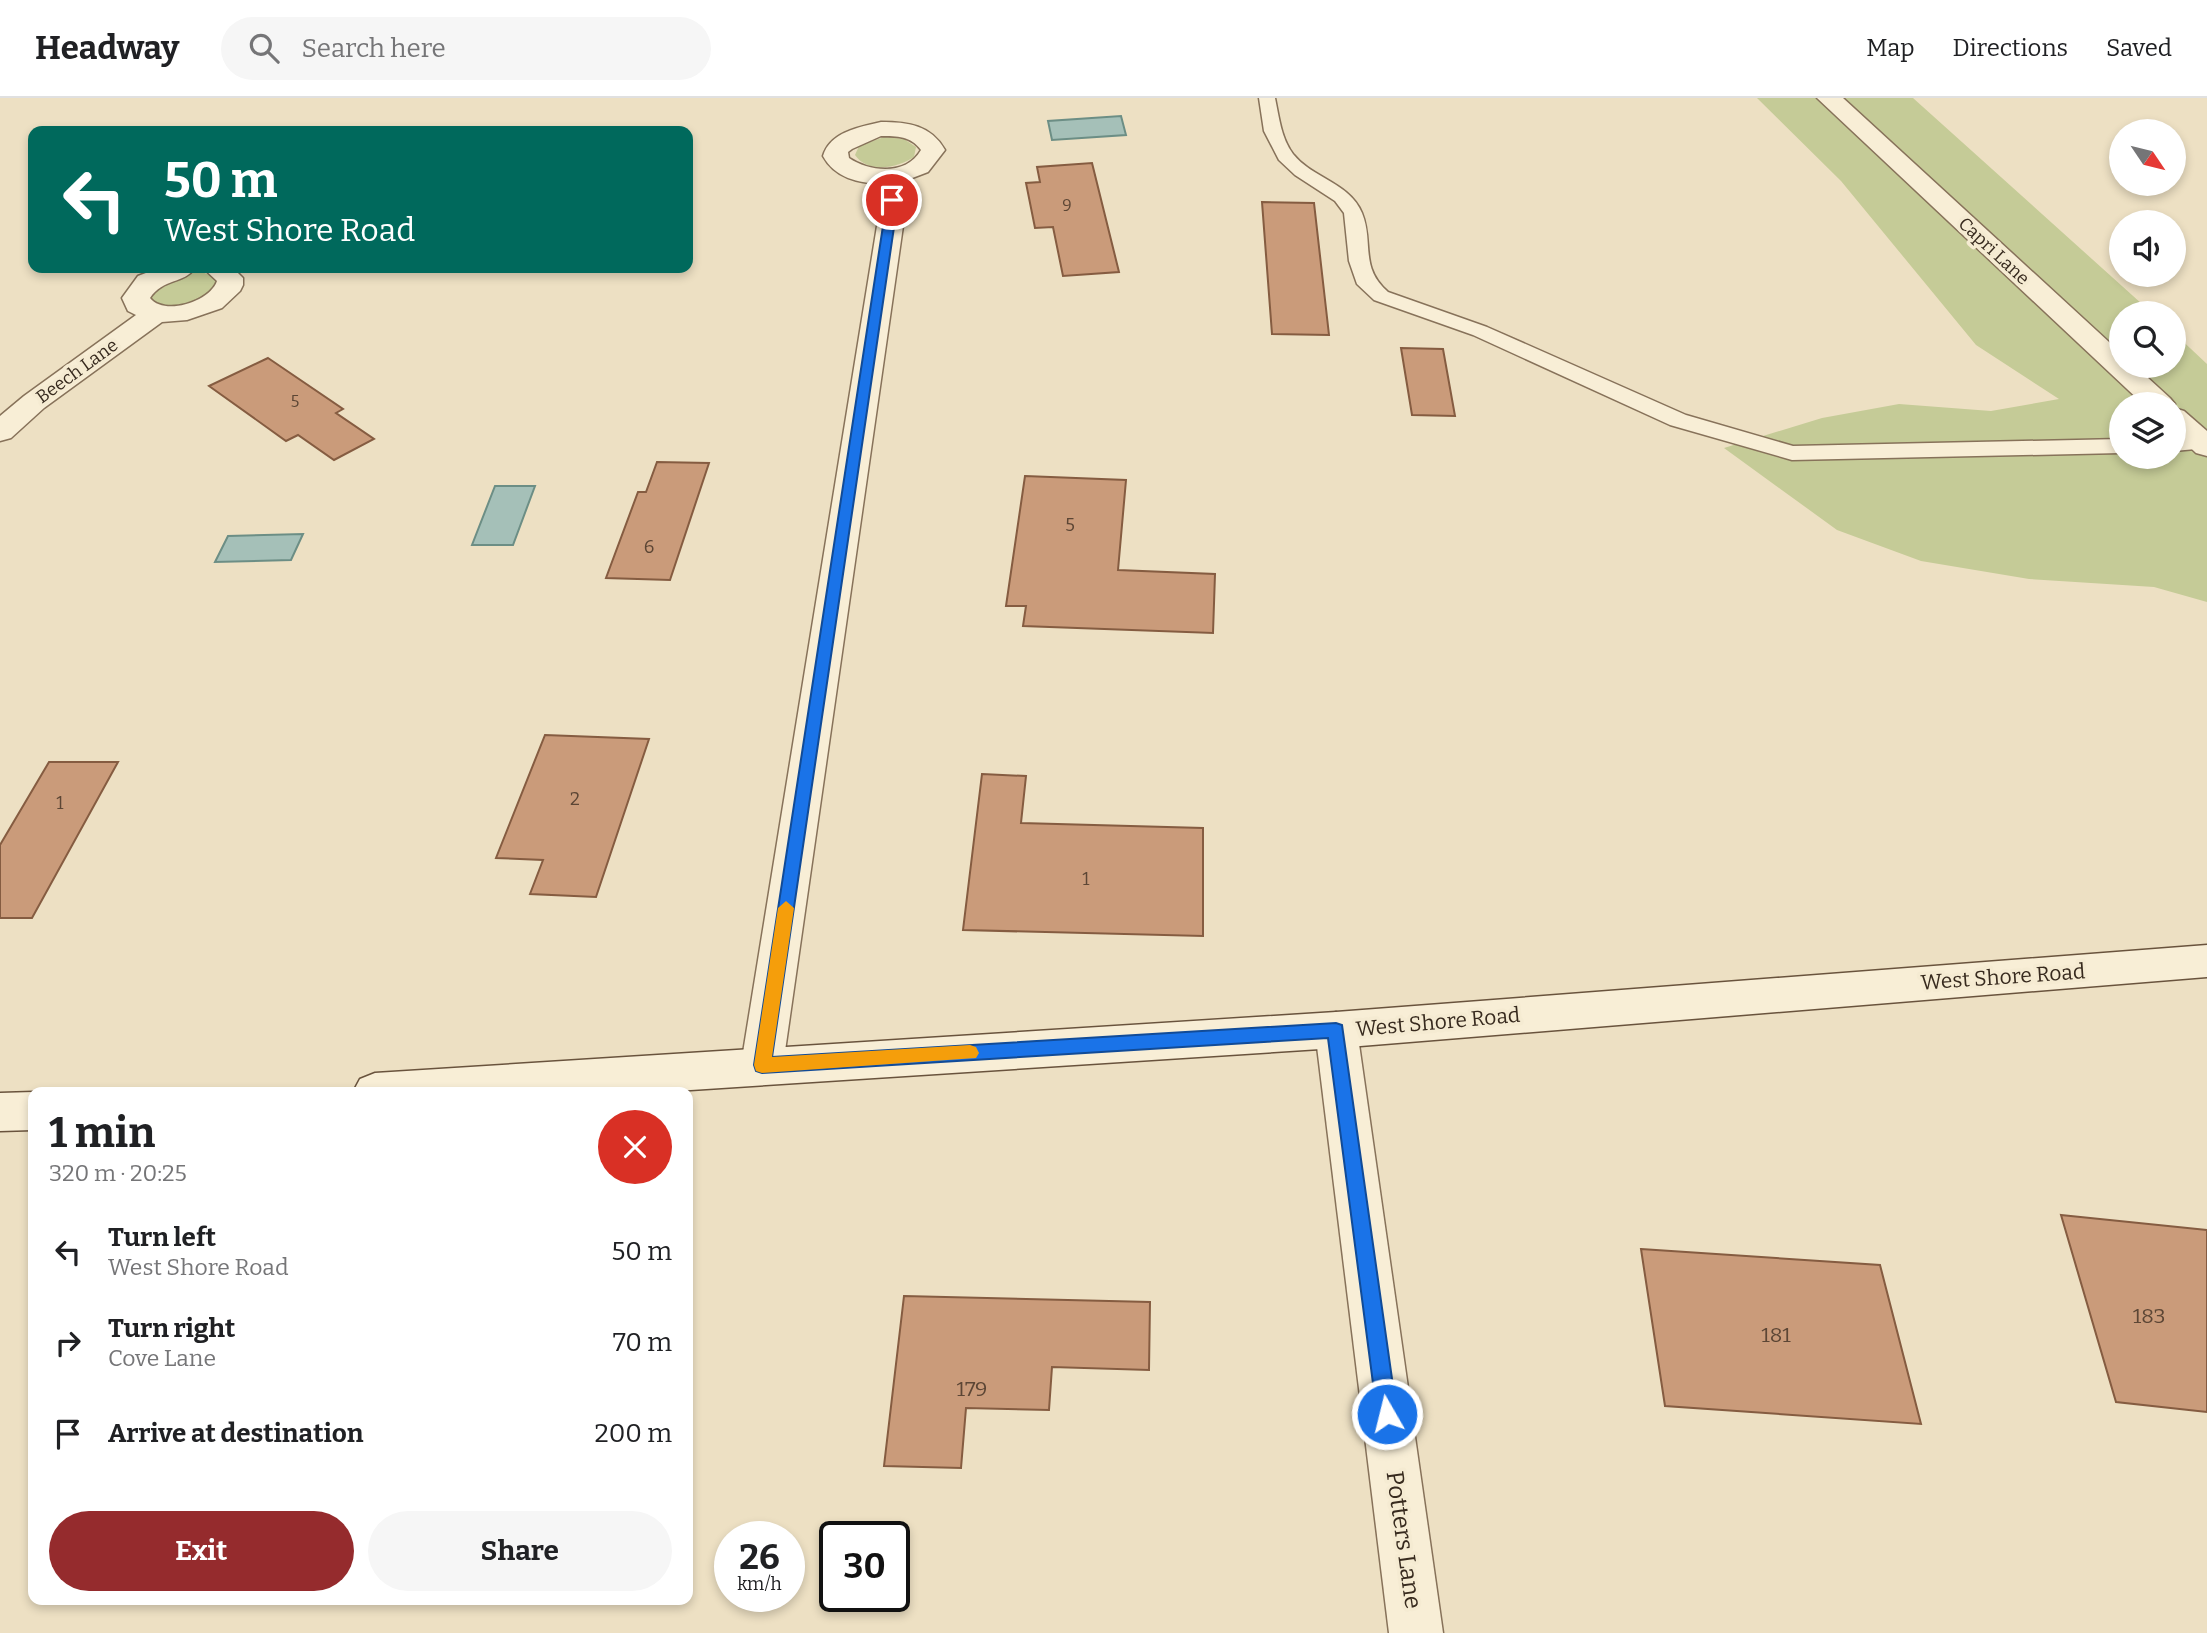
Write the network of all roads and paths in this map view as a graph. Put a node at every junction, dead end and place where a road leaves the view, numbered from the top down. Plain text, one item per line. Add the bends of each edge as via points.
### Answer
1 (1267, 98) edge
2 (1829, 98) edge
3 (895, 175) dead end
4 (165, 273) edge
5 (223, 273) edge
6 (157, 313) junction
7 (2147, 392) edge
8 (0, 432) edge
9 (2109, 446) edge
10 (2207, 961) edge
11 (1336, 1030) junction
12 (762, 1065) junction
13 (447, 1087) edge
14 (28, 1111) edge
15 (0, 1112) edge
16 (1416, 1633) edge

1 - 9 lane via 1273,131 1285,156 1342,197 1353,213 1359,261 1367,284 1381,296 1480,331 1678,420 1792,453
2 - 7 street, Capri Lane
3 - 12 street
4 - 6 street via 139,290 136,298 138,305
5 - 6 street via 230,278 230,285 215,301 187,312
6 - 8 street, Beech Lane
10 - 11 street, West Shore Road
11 - 12 street, West Shore Road
11 - 16 street, Potters Lane
12 - 13 street, West Shore Road
14 - 15 street

